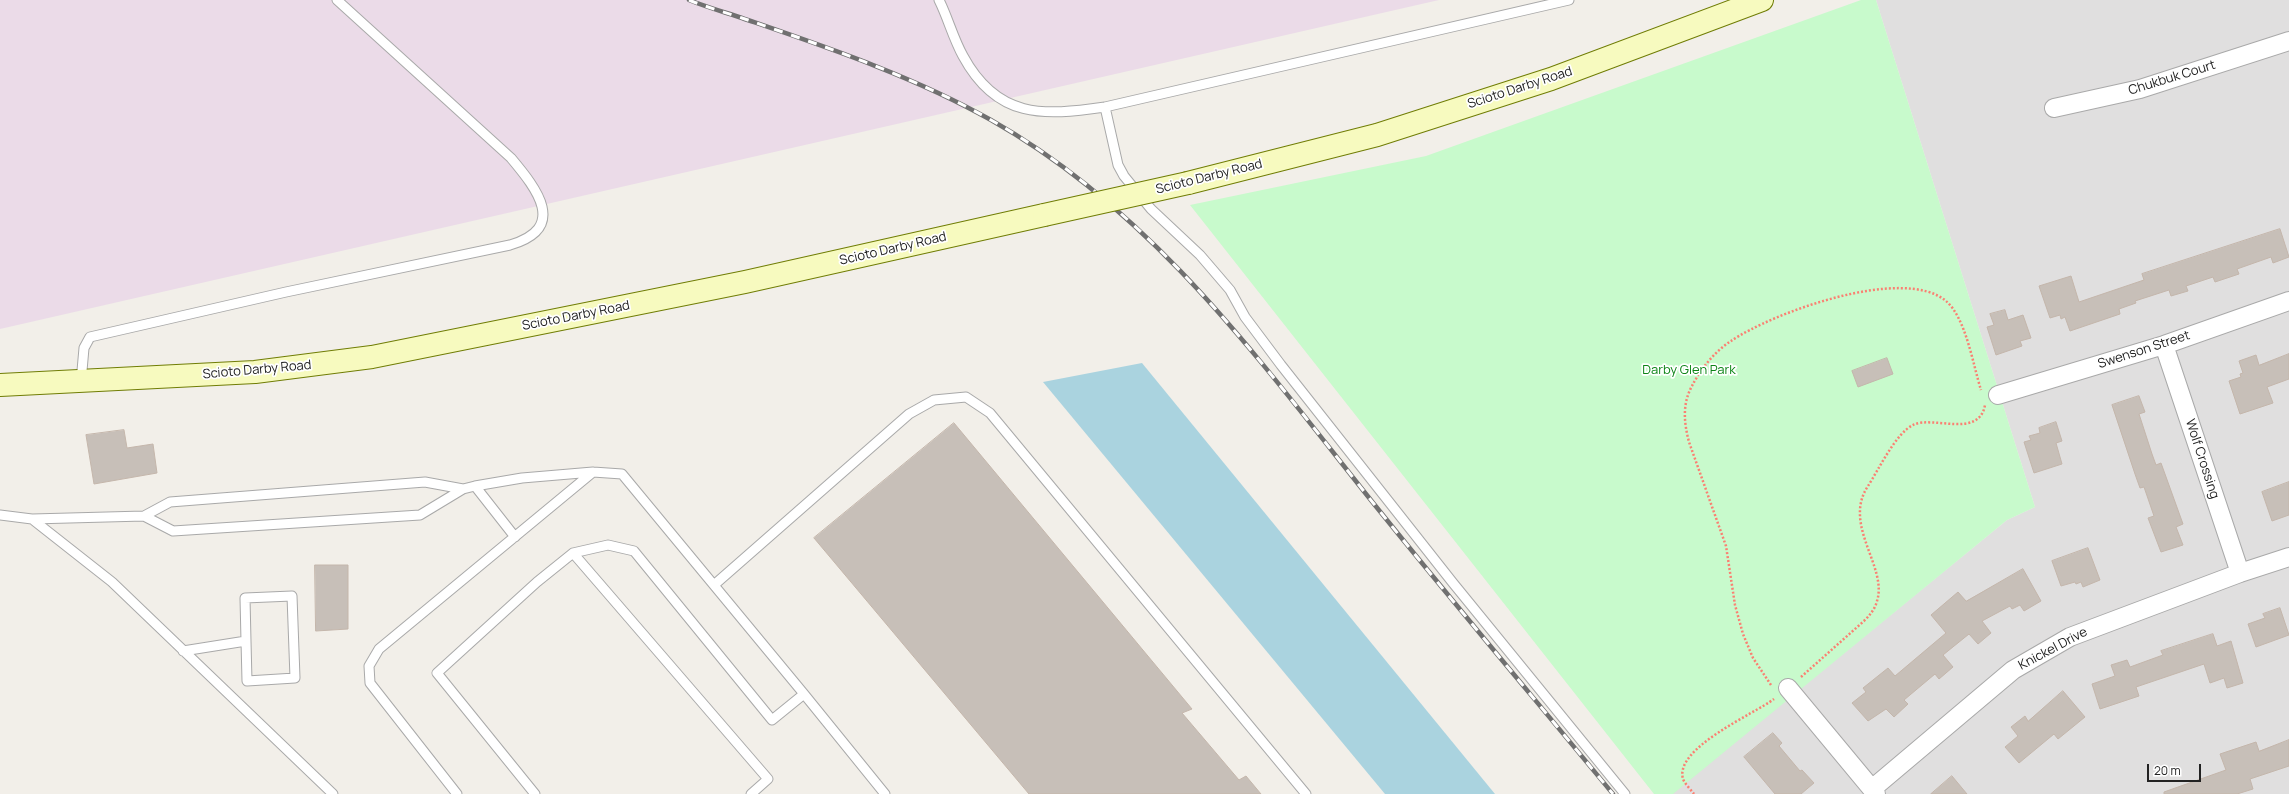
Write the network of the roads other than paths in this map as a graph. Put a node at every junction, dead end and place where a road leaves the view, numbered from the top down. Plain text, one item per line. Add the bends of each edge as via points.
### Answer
1 (338, 0) edge
2 (939, 0) edge
3 (1569, 0) edge
4 (1762, 0) edge
5 (2289, 41) edge
6 (1105, 107) junction
7 (2054, 108) dead end
8 (2289, 300) edge
9 (2164, 345) junction
10 (81, 382) junction
11 (0, 385) edge
12 (1992, 398) road end
13 (593, 472) junction
14 (475, 486) junction
15 (463, 489) junction
16 (0, 515) edge
17 (144, 516) junction
18 (32, 519) junction
19 (515, 537) junction
20 (573, 553) junction
21 (2289, 557) edge
22 (2240, 573) junction
23 (714, 585) junction
24 (246, 641) junction
25 (184, 651) junction
26 (1784, 692) road end
27 (804, 694) junction
28 (1874, 792) edge
29 (333, 794) edge
30 (457, 794) edge
31 (535, 794) edge
32 (751, 794) edge
33 (885, 794) edge
34 (1306, 794) edge
35 (1625, 794) edge

1 - 10 lane via 511,158 530,181 542,202 544,215 540,227 527,238 510,245 286,292 90,337 84,348
2 - 6 lane via 964,57 988,89 1006,101 1022,108 1056,113
3 - 6 lane
4 - 10 main road, Scioto Darby Road, bridge via 1551,79 1378,135 1188,183 745,282 372,357 255,372
5 - 7 street, Chukbuk Court via 2140,89
6 - 35 lane via 1118,165 1124,176 1151,209 1200,255 1230,290 1245,317 1281,365 1453,583
8 - 9 street, Swenson Street
9 - 12 street, Swenson Street
9 - 22 street, Wolf Crossing
10 - 11 main road, Scioto Darby Road
13 - 14 lane via 522,478
13 - 19 lane
13 - 23 lane via 622,474
14 - 15 lane
14 - 19 lane
15 - 17 lane via 425,482 170,502
15 - 17 lane via 420,514 173,531
16 - 18 lane
17 - 18 lane
18 - 25 lane via 112,582
19 - 30 lane via 379,649 368,666 370,683
20 - 27 lane via 608,545 634,551 772,720
20 - 31 lane via 537,582 437,673
20 - 32 lane via 768,779
21 - 22 street, Knickel Drive
22 - 28 street, Knickel Drive via 2070,637 2026,662 2013,670
23 - 27 lane
23 - 34 lane via 909,414 934,400 966,397 990,413
24 - 24 lane via 247,681 295,678 292,596 245,598
24 - 25 lane
25 - 29 lane
26 - 28 street
27 - 33 lane

